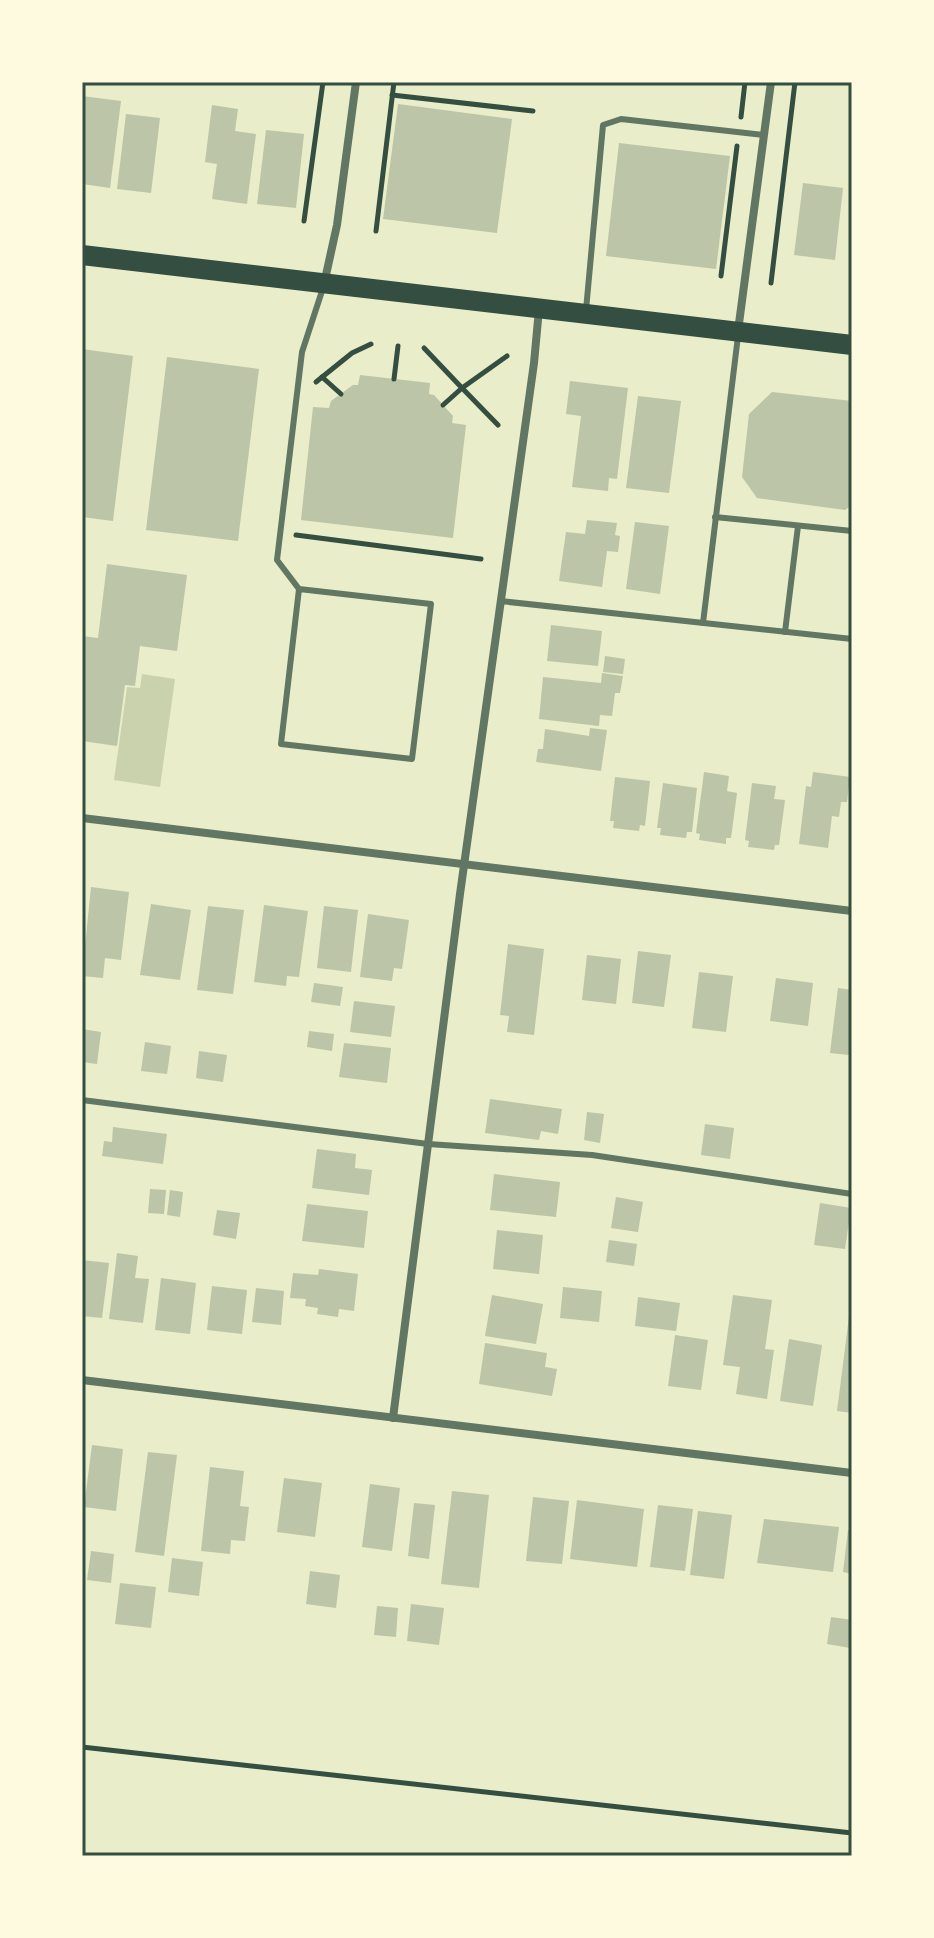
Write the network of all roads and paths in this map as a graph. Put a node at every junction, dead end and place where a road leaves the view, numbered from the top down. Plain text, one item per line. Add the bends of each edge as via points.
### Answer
1 (323, 82) edge
2 (356, 82) edge
3 (394, 82) edge
4 (745, 82) edge
5 (771, 82) edge
6 (795, 82) edge
7 (392, 95) junction
8 (533, 111) dead end
9 (739, 132) junction
10 (764, 135) junction
11 (304, 221) dead end
12 (376, 231) dead end
13 (82, 255) edge
14 (721, 276) dead end
15 (771, 283) dead end
16 (324, 285) junction
17 (539, 308) junction
18 (586, 313) junction
19 (738, 332) junction
20 (371, 344) dead end
21 (852, 345) edge
22 (398, 346) dead end
23 (424, 348) dead end
24 (507, 356) dead end
25 (322, 377) junction
26 (394, 379) dead end
27 (311, 386) dead end
28 (462, 388) junction
29 (341, 394) dead end
30 (443, 405) dead end
31 (498, 425) dead end
32 (715, 517) junction
33 (296, 520) dead end
34 (798, 526) junction
35 (852, 531) edge
36 (481, 559) dead end
37 (299, 589) junction
38 (500, 601) junction
39 (703, 623) junction
40 (785, 632) junction
41 (852, 639) edge
42 (82, 818) edge
43 (464, 863) junction
44 (852, 911) edge
45 (82, 1100) edge
46 (428, 1144) junction
47 (852, 1194) edge
48 (82, 1380) edge
49 (393, 1418) junction
50 (852, 1473) edge
51 (82, 1747) edge
52 (852, 1833) edge

1 - 11 path
2 - 16 street
3 - 7 path
4 - 9 path
5 - 10 street
6 - 15 path
7 - 8 path
7 - 12 path
9 - 10 lane
9 - 14 path
9 - 18 lane via 621,119 603,125
10 - 19 street
13 - 16 main road
16 - 17 main road
16 - 37 lane via 302,352 277,560
17 - 18 main road
17 - 38 street
18 - 19 main road
19 - 21 main road
19 - 32 lane
20 - 25 path
22 - 26 path
23 - 28 path
24 - 28 path
25 - 27 path
25 - 29 path
28 - 30 path
28 - 31 path
32 - 34 lane
32 - 39 lane
33 - 36 path via 295,535
34 - 35 lane
34 - 40 lane
37 - 37 lane via 281,744 412,759 431,604
38 - 39 lane
38 - 43 street
39 - 40 lane
40 - 41 lane
42 - 43 street
43 - 44 street
43 - 46 street
45 - 46 lane
46 - 47 lane via 592,1155
46 - 49 street
48 - 49 street
49 - 50 street
51 - 52 path

